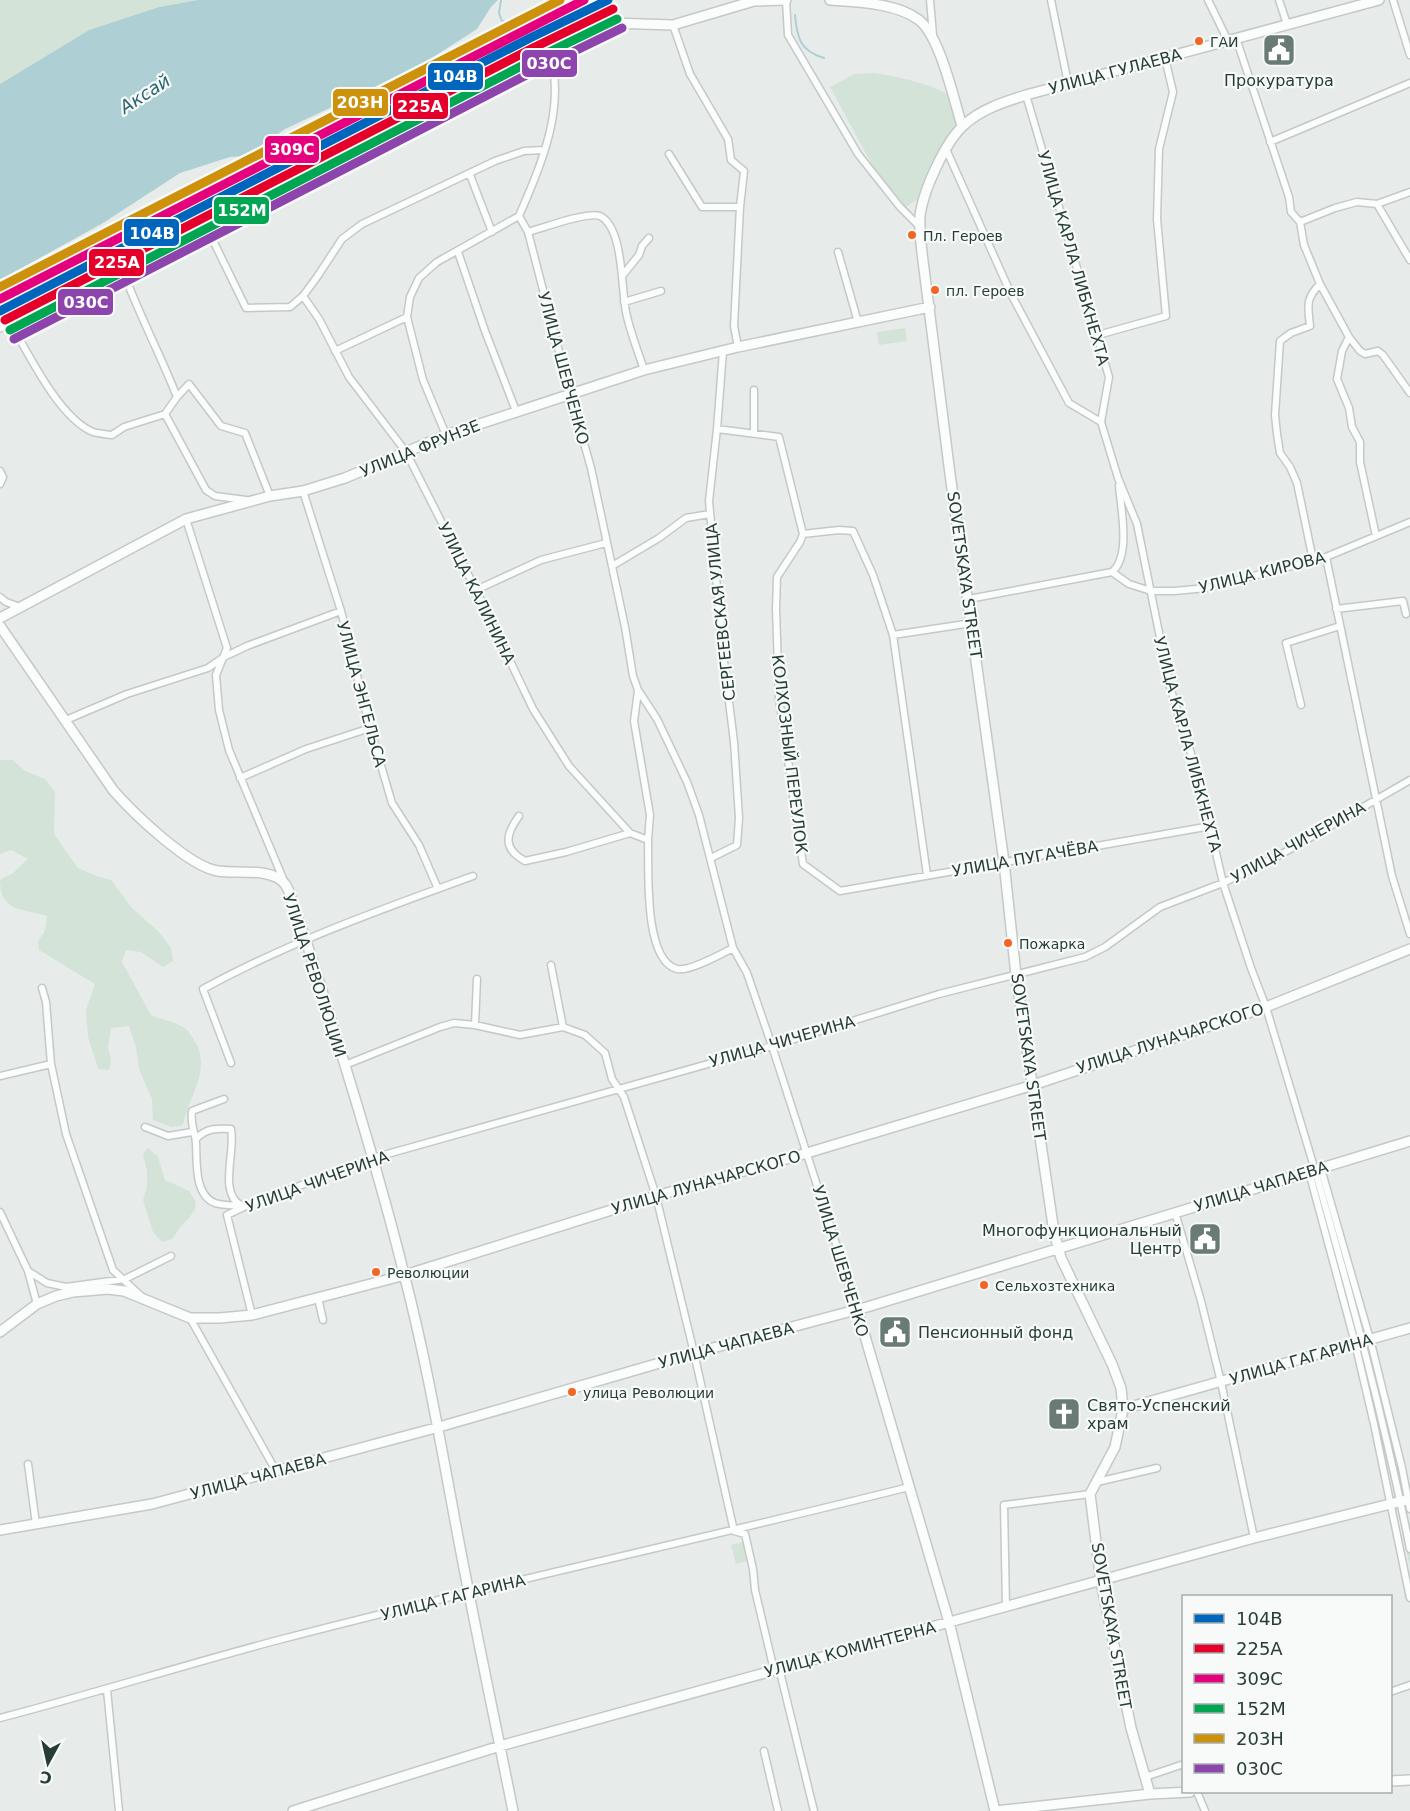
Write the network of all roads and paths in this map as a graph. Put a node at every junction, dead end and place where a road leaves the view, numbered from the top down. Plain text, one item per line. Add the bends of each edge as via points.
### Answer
1 (786, 0) edge
2 (830, 0) edge
3 (930, 0) edge
4 (1051, 0) edge
5 (1208, 0) edge
6 (1279, 0) edge
7 (1376, 0) edge
8 (1393, 0) edge
9 (754, 1) edge
10 (1287, 24) junction
11 (673, 25) junction
12 (933, 36) junction
13 (1232, 39) junction
14 (549, 51) junction
15 (1410, 55) edge
16 (1165, 58) junction
17 (1068, 83) junction
18 (1410, 83) edge
19 (1026, 95) junction
20 (962, 126) junction
21 (1270, 142) junction
22 (946, 149) junction
23 (543, 150) junction
24 (669, 154) dead end
25 (470, 175) junction
26 (1410, 192) edge
27 (1377, 204) junction
28 (740, 207) junction
29 (519, 216) junction
30 (203, 220) junction
31 (1300, 222) junction
32 (919, 225) junction
33 (492, 232) junction
34 (528, 232) junction
35 (649, 238) dead end
36 (458, 252) junction
37 (837, 252) dead end
38 (1410, 260) edge
39 (120, 263) junction
40 (622, 276) junction
41 (1320, 285) junction
42 (661, 291) dead end
43 (303, 296) junction
44 (624, 302) junction
45 (930, 307) junction
46 (407, 317) junction
47 (10, 322) junction
48 (858, 322) junction
49 (0, 327) edge
50 (1098, 335) junction
51 (1349, 337) junction
52 (738, 347) junction
53 (335, 351) junction
54 (723, 351) junction
55 (644, 370) junction
56 (754, 390) dead end
57 (1410, 393) edge
58 (570, 394) junction
59 (177, 397) junction
60 (516, 411) junction
61 (165, 414) junction
62 (1101, 422) junction
63 (717, 429) junction
64 (754, 433) junction
65 (446, 435) junction
66 (406, 452) junction
67 (0, 471) edge
68 (1118, 478) junction
69 (0, 484) edge
70 (303, 491) junction
71 (270, 496) junction
72 (251, 501) junction
73 (710, 514) junction
74 (186, 519) junction
75 (1410, 522) edge
76 (803, 534) junction
77 (1376, 536) junction
78 (606, 543) junction
79 (1326, 557) junction
80 (1314, 560) junction
81 (612, 566) junction
82 (1112, 572) junction
83 (477, 590) junction
84 (1151, 591) junction
85 (0, 597) edge
86 (969, 599) junction
87 (20, 607) junction
88 (1336, 609) junction
89 (341, 610) junction
90 (1407, 614) dead end
91 (0, 618) edge
92 (972, 623) junction
93 (0, 626) edge
94 (1340, 626) junction
95 (893, 635) junction
96 (224, 657) junction
97 (638, 690) junction
98 (1301, 705) dead end
99 (66, 720) junction
100 (370, 728) junction
101 (240, 778) junction
102 (1410, 780) edge
103 (1376, 798) junction
104 (519, 816) dead end
105 (1211, 826) junction
106 (630, 833) junction
107 (648, 840) junction
108 (711, 858) junction
109 (1004, 862) junction
110 (927, 875) junction
111 (473, 876) dead end
112 (1223, 883) junction
113 (285, 884) junction
114 (438, 889) junction
115 (840, 891) joint
116 (1410, 934) edge
117 (306, 940) junction
118 (733, 948) junction
119 (1410, 949) edge
120 (551, 965) dead end
121 (1016, 975) junction
122 (477, 979) dead end
123 (42, 988) dead end
124 (1266, 1007) junction
125 (475, 1025) junction
126 (563, 1027) junction
127 (772, 1046) junction
128 (231, 1063) dead end
129 (51, 1064) junction
130 (345, 1065) junction
131 (0, 1076) edge
132 (1033, 1084) junction
133 (619, 1088) junction
134 (224, 1099) dead end
135 (145, 1127) dead end
136 (194, 1135) junction
137 (1410, 1141) edge
138 (807, 1153) junction
139 (373, 1158) junction
140 (1315, 1170) junction
141 (656, 1196) junction
142 (244, 1207) junction
143 (0, 1212) edge
144 (1174, 1212) junction
145 (1058, 1249) junction
146 (171, 1256) dead end
147 (28, 1270) junction
148 (405, 1275) junction
149 (125, 1279) junction
150 (142, 1297) junction
151 (318, 1298) junction
152 (37, 1304) junction
153 (857, 1310) junction
154 (252, 1315) junction
155 (190, 1318) junction
156 (323, 1320) dead end
157 (1410, 1328) edge
158 (0, 1332) edge
159 (1362, 1341) junction
160 (694, 1353) junction
161 (1221, 1382) junction
162 (1123, 1409) junction
163 (439, 1427) junction
164 (28, 1464) dead end
165 (1157, 1468) dead end
166 (276, 1472) junction
167 (1097, 1482) junction
168 (909, 1487) junction
169 (1090, 1494) junction
170 (1404, 1502) edge
171 (36, 1524) junction
172 (0, 1530) edge
173 (734, 1531) junction
174 (1254, 1538) junction
175 (1410, 1550) edge
176 (1101, 1582) junction
177 (469, 1593) junction
178 (1410, 1598) edge
179 (1006, 1607) junction
180 (949, 1622) junction
181 (776, 1669) junction
182 (1410, 1685) edge
183 (107, 1690) junction
184 (1392, 1691) edge
185 (0, 1719) edge
186 (500, 1746) junction
187 (764, 1751) dead end
188 (1182, 1765) edge
189 (1145, 1777) junction
190 (1410, 1780) edge
191 (1392, 1781) edge
192 (1182, 1792) edge
193 (1198, 1793) edge
194 (1150, 1794) junction
195 (119, 1811) edge
196 (293, 1811) edge
197 (513, 1811) edge
198 (778, 1811) edge
199 (814, 1811) edge
200 (995, 1811) edge
201 (1205, 1811) edge

1 - 9 street
1 - 32 street via 788,35 858,154
2 - 12 street via 905,12
3 - 12 street
4 - 17 street
5 - 13 street
6 - 10 street
7 - 10 street, УЛИЦА ГУЛАЕВА
8 - 15 street
9 - 11 street
10 - 13 street, УЛИЦА ГУЛАЕВА
11 - 14 street via 611,23
11 - 28 street via 690,74 728,139 731,160 744,171
12 - 20 street
13 - 16 street, УЛИЦА ГУЛАЕВА
13 - 21 street
14 - 23 street via 556,89 552,123
14 - 30 street via 483,78
16 - 17 street, УЛИЦА ГУЛАЕВА
16 - 50 street via 1173,92 1159,149 1158,219 1167,316
17 - 19 street, УЛИЦА ГУЛАЕВА
18 - 21 street
19 - 20 street, УЛИЦА ГУЛАЕВА via 980,113
19 - 50 street, УЛИЦА КАРЛА ЛИБКНЕХТА
20 - 22 street, УЛИЦА ГУЛАЕВА
21 - 31 street via 1291,212
22 - 32 street, УЛИЦА ГУЛАЕВА via 923,203
22 - 62 street via 1007,286 1068,403
23 - 25 street via 524,151
23 - 29 street
24 - 28 street via 702,207
25 - 33 street
25 - 43 street via 362,225 342,239
26 - 27 street
27 - 31 street via 1357,202
27 - 38 street
28 - 52 street via 734,326
29 - 33 street
29 - 34 street, УЛИЦА ШЕВЧЕНКО
30 - 39 street
30 - 43 street via 246,308 290,307
31 - 41 street via 1304,245
32 - 45 street, SOVETSKAYA STREET
33 - 36 street
34 - 40 street via 598,215 614,233
34 - 58 street, УЛИЦА ШЕВЧЕНКО
35 - 40 street
36 - 46 street via 437,262 419,278 410,297
36 - 60 street
37 - 48 street
39 - 47 street
39 - 59 street
40 - 44 street
41 - 51 street
41 - 80 street via 1308,301 1310,326 1280,341 1275,416 1280,453 1297,483
42 - 44 street
43 - 53 street, УЛИЦА КАЛИНИНА
44 - 55 street
45 - 48 street, УЛИЦА ФРУНЗЕ
45 - 86 street, SOVETSKAYA STREET
46 - 53 street
46 - 65 street via 423,380
47 - 49 street
47 - 61 street via 52,393 75,420 93,432 112,435 124,427
48 - 52 street, УЛИЦА ФРУНЗЕ
50 - 62 street, УЛИЦА КАРЛА ЛИБКНЕХТА via 1109,377
51 - 57 street via 1365,354 1378,351 1383,355
51 - 77 street via 1337,378 1360,442 1360,462
52 - 54 street, УЛИЦА ФРУНЗЕ
53 - 66 street, УЛИЦА КАЛИНИНА via 349,377
54 - 55 street, УЛИЦА ФРУНЗЕ
54 - 63 street, СЕРГЕЕВСКАЯ УЛИЦА
55 - 58 street, УЛИЦА ФРУНЗЕ
56 - 64 street
58 - 60 street, УЛИЦА ФРУНЗЕ
58 - 78 street, УЛИЦА ШЕВЧЕНКО via 591,468
59 - 61 street
59 - 71 street via 189,384 221,426 245,433
60 - 65 street, УЛИЦА ФРУНЗЕ
61 - 72 street via 206,490 215,496
62 - 68 street, УЛИЦА КАРЛА ЛИБКНЕХТА
63 - 64 street
63 - 73 street, СЕРГЕЕВСКАЯ УЛИЦА
64 - 76 street via 779,436
65 - 66 street, УЛИЦА ФРУНЗЕ
66 - 70 street, УЛИЦА ФРУНЗЕ
66 - 83 street, УЛИЦА КАЛИНИНА
67 - 69 street
68 - 82 street via 1123,543 1118,567
68 - 84 street, УЛИЦА КАРЛА ЛИБКНЕХТА via 1137,524
70 - 71 street, УЛИЦА ФРУНЗЕ
70 - 89 street, УЛИЦА ЭНГЕЛЬСА
71 - 72 street, УЛИЦА ФРУНЗЕ
72 - 74 street, УЛИЦА ФРУНЗЕ
73 - 81 street via 686,518
73 - 108 street, СЕРГЕЕВСКАЯ УЛИЦА via 739,818 737,845
74 - 87 street, УЛИЦА ФРУНЗЕ
74 - 96 street via 227,648
75 - 77 street, УЛИЦА КИРОВА
76 - 95 street via 853,531
76 - 115 street, КОЛХОЗНЫЙ ПЕРЕУЛОК via 777,577 779,698 803,864
77 - 79 street, УЛИЦА КИРОВА
78 - 81 street, УЛИЦА ШЕВЧЕНКО
78 - 83 street via 541,560
79 - 80 street, УЛИЦА КИРОВА
79 - 88 street
80 - 84 street, УЛИЦА КИРОВА via 1207,588
81 - 97 street, УЛИЦА ШЕВЧЕНКО
82 - 84 street, УЛИЦА КИРОВА via 1129,584
82 - 86 street
83 - 106 street, УЛИЦА КАЛИНИНА via 533,709 569,766
84 - 105 street, УЛИЦА КАРЛА ЛИБКНЕХТА via 1170,687
85 - 87 street
86 - 92 street, SOVETSKAYA STREET
87 - 91 street, УЛИЦА ФРУНЗЕ
88 - 90 street via 1403,601
88 - 94 street
89 - 96 street
89 - 100 street, УЛИЦА ЭНГЕЛЬСА
92 - 95 street
92 - 109 street, SOVETSKAYA STREET
93 - 99 street, УЛИЦА РЕВОЛЮЦИИ
94 - 98 street via 1286,643
94 - 103 street
95 - 110 street
96 - 99 street via 208,668 127,694
96 - 101 street via 216,675 219,710
97 - 107 street, УЛИЦА ШЕВЧЕНКО via 633,721 650,815
97 - 108 street, УЛИЦА ШЕВЧЕНКО via 657,719 687,782
99 - 113 street, УЛИЦА РЕВОЛЮЦИИ via 129,810 181,852 215,871 259,873 274,876
100 - 101 street via 306,749
100 - 114 street, УЛИЦА ЭНГЕЛЬСА via 392,803 418,845
101 - 113 street
102 - 103 street, УЛИЦА ЧИЧЕРИНА
103 - 112 street, УЛИЦА ЧИЧЕРИНА via 1280,855
103 - 116 street via 1392,876
104 - 106 street via 509,830 509,847 513,855 525,861
105 - 109 street, УЛИЦА ПУГАЧЁВА
105 - 112 street, УЛИЦА КАРЛА ЛИБКНЕХТА
106 - 107 street, УЛИЦА КАЛИНИНА
107 - 118 street via 651,928 661,958 677,969 686,969
108 - 118 street, УЛИЦА ШЕВЧЕНКО
109 - 110 street, УЛИЦА ПУГАЧЁВА
109 - 121 street, SOVETSKAYA STREET
110 - 115 street, УЛИЦА ПУГАЧЁВА
111 - 114 street
112 - 121 street, УЛИЦА ЧИЧЕРИНА via 1160,907 1085,957
112 - 124 street, УЛИЦА КАРЛА ЛИБКНЕХТА
113 - 117 street, УЛИЦА РЕВОЛЮЦИИ
114 - 117 street
117 - 128 street via 203,989
117 - 130 street, УЛИЦА РЕВОЛЮЦИИ
118 - 127 street, УЛИЦА ШЕВЧЕНКО via 747,974
119 - 124 street, УЛИЦА ЛУНАЧАРСКОГО
120 - 126 street
121 - 127 street, УЛИЦА ЧИЧЕРИНА via 939,994
121 - 132 street, SOVETSKAYA STREET
122 - 125 street
123 - 129 street
124 - 132 street, УЛИЦА ЛУНАЧАРСКОГО
124 - 140 street, УЛИЦА КАРЛА ЛИБКНЕХТА
125 - 126 street via 520,1035
125 - 130 street via 454,1023 440,1027
126 - 133 street via 585,1035 605,1053 612,1079
127 - 133 street, УЛИЦА ЧИЧЕРИНА
127 - 138 street, УЛИЦА ШЕВЧЕНКО
129 - 131 street
129 - 149 street via 66,1134 114,1270
130 - 139 street, УЛИЦА РЕВОЛЮЦИИ
132 - 138 street, УЛИЦА ЛУНАЧАРСКОГО
132 - 145 street, SOVETSKAYA STREET
133 - 139 street, УЛИЦА ЧИЧЕРИНА
133 - 141 street
134 - 136 street via 192,1111
135 - 136 street via 168,1136
136 - 142 street via 203,1192 214,1203
136 - 142 street via 215,1128 231,1129 231,1193
137 - 140 street, УЛИЦА ЧАПАЕВА
138 - 141 street, УЛИЦА ЛУНАЧАРСКОГО
138 - 153 street, УЛИЦА ШЕВЧЕНКО
139 - 142 street, УЛИЦА ЧИЧЕРИНА
139 - 148 street, УЛИЦА РЕВОЛЮЦИИ
140 - 144 street, УЛИЦА ЧАПАЕВА
140 - 159 street, УЛИЦА КАРЛА ЛИБКНЕХТА
140 - 159 street, УЛИЦА КАРЛА ЛИБКНЕХТА
141 - 148 street, УЛИЦА ЛУНАЧАРСКОГО
141 - 160 street
142 - 154 street, УЛИЦА ЧИЧЕРИНА via 227,1215
143 - 147 street
144 - 145 street, УЛИЦА ЧАПАЕВА
144 - 161 street
145 - 153 street, УЛИЦА ЧАПАЕВА
145 - 162 street, SOVETSKAYA STREET via 1112,1364 1121,1388
146 - 149 street
147 - 149 street via 47,1283 66,1287
147 - 152 street
148 - 151 street, УЛИЦА ЛУНАЧАРСКОГО
148 - 163 street, УЛИЦА РЕВОЛЮЦИИ
149 - 150 street
150 - 152 street, УЛИЦА ЛУНАЧАРСКОГО via 92,1290 56,1296
150 - 155 street, УЛИЦА ЛУНАЧАРСКОГО
151 - 154 street, УЛИЦА ЛУНАЧАРСКОГО
151 - 156 street
152 - 158 street, УЛИЦА ЛУНАЧАРСКОГО
153 - 160 street, УЛИЦА ЧАПАЕВА
153 - 168 street, УЛИЦА ШЕВЧЕНКО
154 - 155 street, УЛИЦА ЛУНАЧАРСКОГО
155 - 166 street
157 - 159 street, УЛИЦА ГАГАРИНА
159 - 161 street, УЛИЦА ГАГАРИНА
159 - 170 street, УЛИЦА КАРЛА ЛИБКНЕХТА
159 - 170 street, УЛИЦА КАРЛА ЛИБКНЕХТА via 1405,1478
160 - 163 street, УЛИЦА ЧАПАЕВА
160 - 173 street
161 - 162 street, УЛИЦА ГАГАРИНА
161 - 174 street
162 - 167 street, SOVETSKAYA STREET via 1115,1447
163 - 166 street, УЛИЦА ЧАПАЕВА
163 - 177 street, УЛИЦА РЕВОЛЮЦИИ
164 - 171 street
165 - 167 street
166 - 171 street, УЛИЦА ЧАПАЕВА via 152,1504
167 - 169 street, SOVETSKAYA STREET
168 - 173 street, УЛИЦА ГАГАРИНА
168 - 180 street, УЛИЦА ШЕВЧЕНКО
169 - 176 street, SOVETSKAYA STREET
169 - 179 street via 1004,1505
170 - 174 street, УЛИЦА КОМИНТЕРНА
170 - 175 street, УЛИЦА КАРЛА ЛИБКНЕХТА
170 - 178 street, УЛИЦА КАРЛА ЛИБКНЕХТА
171 - 172 street, УЛИЦА ЧАПАЕВА
173 - 177 street, УЛИЦА ГАГАРИНА
173 - 181 street via 745,1534
174 - 176 street, УЛИЦА КОМИНТЕРНА
176 - 179 street, УЛИЦА КОМИНТЕРНА
176 - 189 street, SOVETSKAYA STREET
177 - 183 street, УЛИЦА ГАГАРИНА via 284,1638
177 - 186 street, УЛИЦА РЕВОЛЮЦИИ
179 - 180 street, УЛИЦА КОМИНТЕРНА
180 - 181 street, УЛИЦА КОМИНТЕРНА
180 - 200 street, УЛИЦА ШЕВЧЕНКО
181 - 186 street, УЛИЦА КОМИНТЕРНА
181 - 199 street
182 - 184 street
183 - 185 street, УЛИЦА ГАГАРИНА
183 - 195 street
186 - 196 street, УЛИЦА КОМИНТЕРНА
186 - 197 street, УЛИЦА РЕВОЛЮЦИИ
187 - 198 street
188 - 189 street
189 - 194 street, SOVETSKAYA STREET
190 - 191 street
192 - 194 street
193 - 201 street
194 - 200 street

